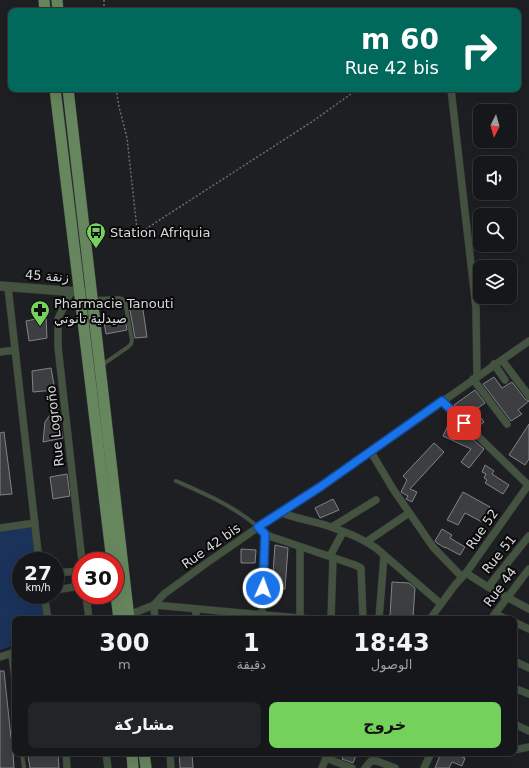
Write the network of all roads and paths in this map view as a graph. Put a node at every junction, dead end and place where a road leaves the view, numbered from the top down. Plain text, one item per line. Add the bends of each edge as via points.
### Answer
1 (55, 92) edge
2 (68, 92) edge
3 (116, 92) edge
4 (354, 92) edge
5 (451, 92) edge
6 (4, 286) edge
7 (75, 292) junction
8 (92, 296) junction
9 (529, 341) edge
10 (15, 350) junction
11 (0, 352) edge
12 (502, 360) junction
13 (494, 364) junction
14 (99, 366) junction
15 (475, 378) junction
16 (505, 380) dead end
17 (529, 396) edge
18 (442, 401) junction
19 (507, 424) dead end
20 (371, 452) junction
21 (176, 481) dead end
22 (528, 484) edge
23 (376, 500) dead end
24 (280, 512) junction
25 (409, 513) junction
26 (35, 523) junction
27 (258, 527) junction
28 (332, 527) junction
29 (0, 528) edge
30 (342, 532) junction
31 (265, 534) junction
32 (529, 536) edge
33 (366, 542) junction
34 (300, 547) junction
35 (38, 552) edge
36 (81, 552) edge
37 (111, 552) edge
38 (384, 556) junction
39 (332, 557) junction
40 (529, 569) edge
41 (464, 575) junction
42 (488, 587) junction
43 (507, 598) junction
44 (46, 604) edge
45 (87, 604) edge
46 (120, 604) edge
47 (441, 604) junction
48 (154, 605) junction
49 (196, 609) junction
50 (529, 609) edge
51 (262, 615) junction
52 (48, 616) edge
53 (89, 616) edge
54 (123, 616) edge
55 (124, 616) edge
56 (129, 616) edge
57 (155, 616) edge
58 (196, 616) edge
59 (275, 616) edge
60 (300, 616) edge
61 (331, 616) edge
62 (363, 616) edge
63 (379, 616) edge
64 (432, 616) edge
65 (493, 616) edge
66 (517, 623) edge
67 (529, 629) edge
68 (12, 653) edge
69 (0, 657) edge
70 (517, 662) edge
71 (529, 668) edge
72 (517, 689) edge
73 (529, 694) edge
74 (517, 725) edge
75 (529, 731) edge
76 (529, 747) edge
77 (517, 749) edge
78 (22, 756) edge
79 (66, 756) edge
80 (106, 756) edge
81 (132, 756) edge
82 (144, 756) edge
83 (170, 756) edge
84 (327, 756) edge
85 (429, 756) edge
86 (24, 768) edge
87 (68, 768) edge
88 (108, 768) edge
89 (133, 768) edge
90 (146, 768) edge
91 (171, 768) edge
92 (322, 768) edge
93 (352, 768) edge
94 (365, 768) edge
95 (394, 768) edge
96 (424, 768) edge

1 - 7 main road
2 - 8 main road
3 - 4 path via 127,138 136,229 141,232
5 - 15 street via 476,308
6 - 7 street, زنقة 45
6 - 10 street
7 - 8 street, زنقة 45
7 - 36 street, Rue Logroño via 58,319 58,347
7 - 37 main road
8 - 14 main road
8 - 14 lane via 118,298 125,302 132,340 128,347
9 - 12 street, Rue 42 bis
10 - 11 street
10 - 26 street
12 - 13 street, Rue 42 bis
12 - 17 street
13 - 15 street, Rue 42 bis
13 - 16 street
14 - 55 main road
15 - 18 street, Rue 42 bis
15 - 19 street
18 - 20 street, Rue 42 bis
18 - 22 street
20 - 24 street, Rue 42 bis
20 - 25 street
21 - 27 lane via 215,498
22 - 41 street, Rue 52
23 - 28 street
24 - 27 street, Rue 42 bis
24 - 28 street
25 - 33 street
25 - 41 street via 433,547
26 - 29 street
26 - 35 street
27 - 31 street
27 - 48 street, Rue 42 bis via 173,587
28 - 30 street
30 - 33 street
30 - 39 street
31 - 34 street
31 - 51 street
32 - 42 street, Rue 51
33 - 38 street
34 - 39 street
34 - 60 street
38 - 47 street
38 - 63 street
39 - 61 street
39 - 62 street via 362,570
40 - 43 street, Rue 44
41 - 42 street
41 - 47 street, Rue 52
42 - 43 street
43 - 50 street
43 - 65 street, Rue 44
44 - 52 street
45 - 53 street
46 - 54 main road
47 - 64 street, Rue 52
48 - 49 street
48 - 56 street, Rue 42 bis
48 - 57 street
49 - 51 street
49 - 58 street
51 - 59 street
66 - 67 street
68 - 69 street
70 - 71 street
72 - 73 street
74 - 75 street
76 - 77 street
78 - 86 lane
79 - 87 street
80 - 88 street
81 - 89 main road
82 - 90 main road
83 - 91 street
84 - 92 street
84 - 93 street
85 - 96 street
94 - 95 street via 371,760

